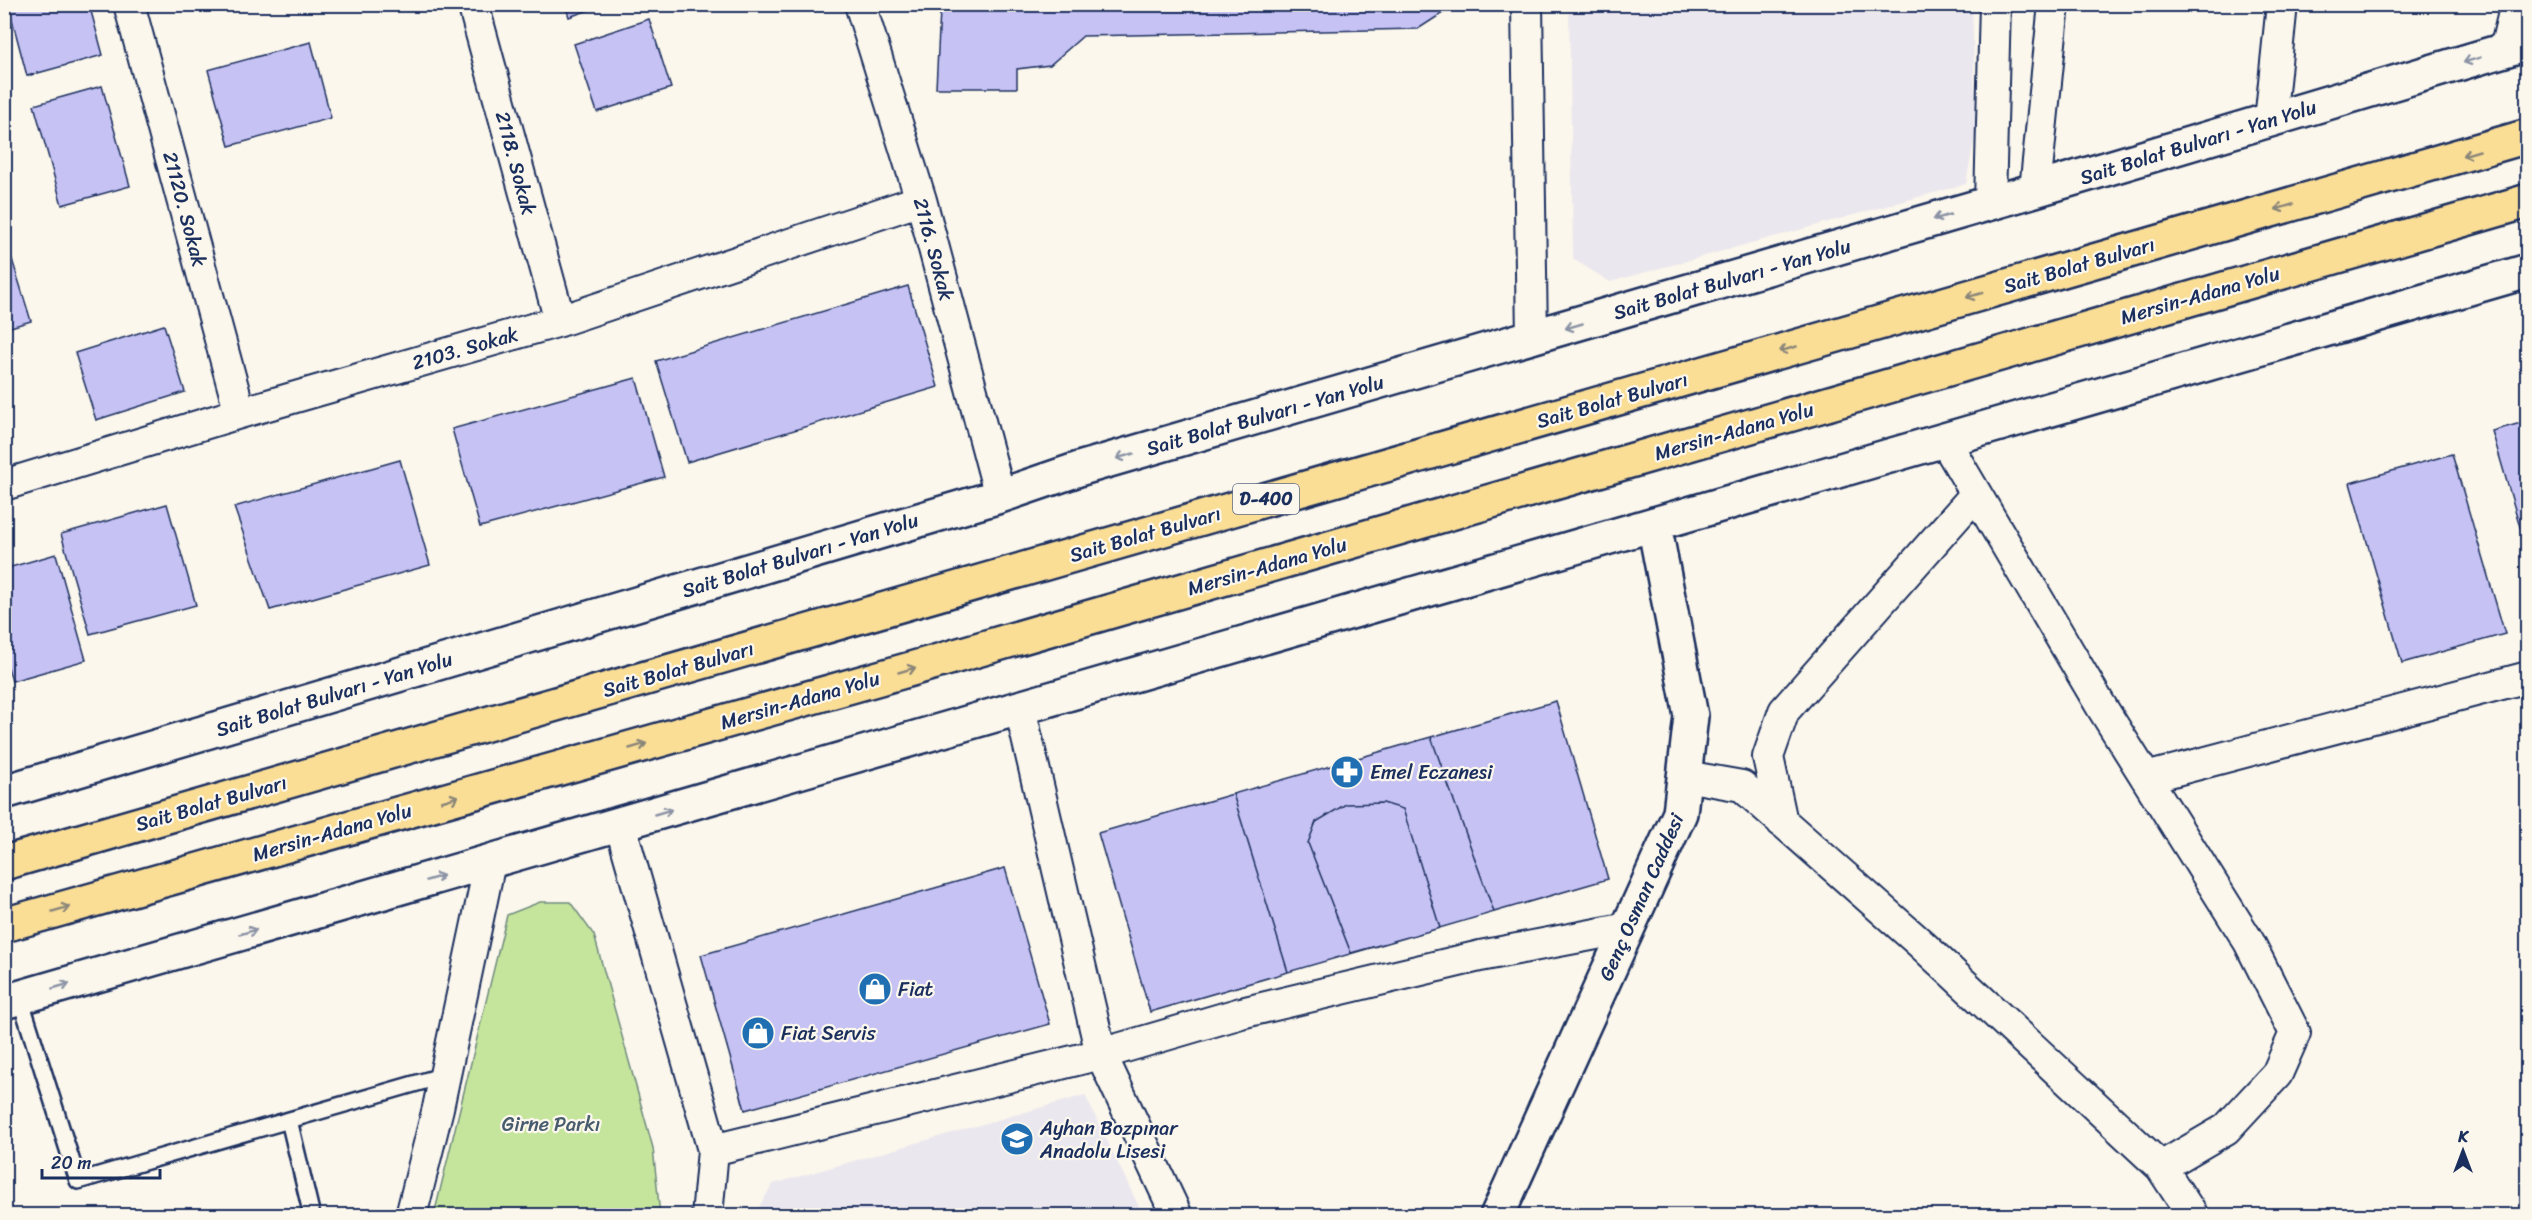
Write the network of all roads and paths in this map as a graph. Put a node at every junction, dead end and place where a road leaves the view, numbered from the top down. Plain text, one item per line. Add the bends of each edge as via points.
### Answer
1 (129, 4) edge
2 (473, 4) edge
3 (860, 4) edge
4 (1527, 4) edge
5 (1995, 4) edge
6 (2054, 4) edge
7 (2282, 4) edge
8 (2516, 4) edge
9 (2516, 46) edge
10 (2270, 121) junction
11 (2528, 136) edge
12 (2035, 190) junction
13 (921, 200) junction
14 (2528, 201) edge
15 (1990, 203) junction
16 (2528, 271) edge
17 (560, 321) junction
18 (1532, 338) junction
19 (240, 413) junction
20 (1945, 441) junction
21 (4, 485) edge
22 (1976, 494) junction
23 (1000, 496) junction
24 (1654, 524) junction
25 (2528, 677) edge
26 (1020, 708) junction
27 (1684, 776) junction
28 (2146, 778) junction
29 (4, 792) edge
30 (1782, 822) junction
31 (620, 824) junction
32 (490, 862) junction
33 (4, 863) edge
34 (4, 925) edge
35 (1628, 928) junction
36 (12, 1000) edge
37 (1101, 1053) junction
38 (445, 1075) junction
39 (289, 1120) junction
40 (713, 1150) junction
41 (2160, 1167) junction
42 (312, 1215) edge
43 (411, 1215) edge
44 (707, 1215) edge
45 (1177, 1215) edge
46 (1497, 1215) edge
47 (2193, 1215) edge

1 - 19 street, 21120. Sokak
2 - 17 street, 2118. Sokak
3 - 13 street, 2116. Sokak
4 - 18 street
5 - 15 street
6 - 12 street
7 - 10 street
8 - 9 street
9 -> 10 street, Sait Bolat Bulvarı - Yan Yolu
10 - 12 street, Sait Bolat Bulvarı - Yan Yolu
11 -> 33 highway, Sait Bolat Bulvarı / D-400
12 - 15 street, Sait Bolat Bulvarı - Yan Yolu
13 - 17 street, 2103. Sokak
13 - 23 street, 2116. Sokak
34 -> 14 highway, Mersin-Adana Yolu via 922,666
15 -> 18 street, Sait Bolat Bulvarı - Yan Yolu
16 - 20 street
17 - 19 street, 2103. Sokak
18 -> 23 street, Sait Bolat Bulvarı - Yan Yolu via 1082,468
19 - 21 street, 2103. Sokak
20 - 22 street
20 - 24 street
22 - 28 street
22 - 30 street via 1785,711 1768,757
23 - 29 street, Sait Bolat Bulvarı - Yan Yolu
24 - 26 street
24 - 27 street, Genç Osman Caddesi via 1691,716
25 - 28 street
31 -> 26 street
26 - 37 street
27 - 30 street via 1742,786
27 - 35 street, Genç Osman Caddesi via 1680,813
28 - 41 street via 2249,942 2295,1033 2277,1074 2226,1130
30 - 41 street via 1920,943
31 - 32 street
31 - 40 street
36 -> 32 street
32 - 38 street
35 - 37 street via 1434,967 1241,1013
35 - 46 street, Genç Osman Caddesi
36 - 39 lane via 78,1180
37 - 40 street
37 - 45 street
38 - 39 lane
38 - 43 street
39 - 42 lane
40 - 44 street
41 - 47 street

